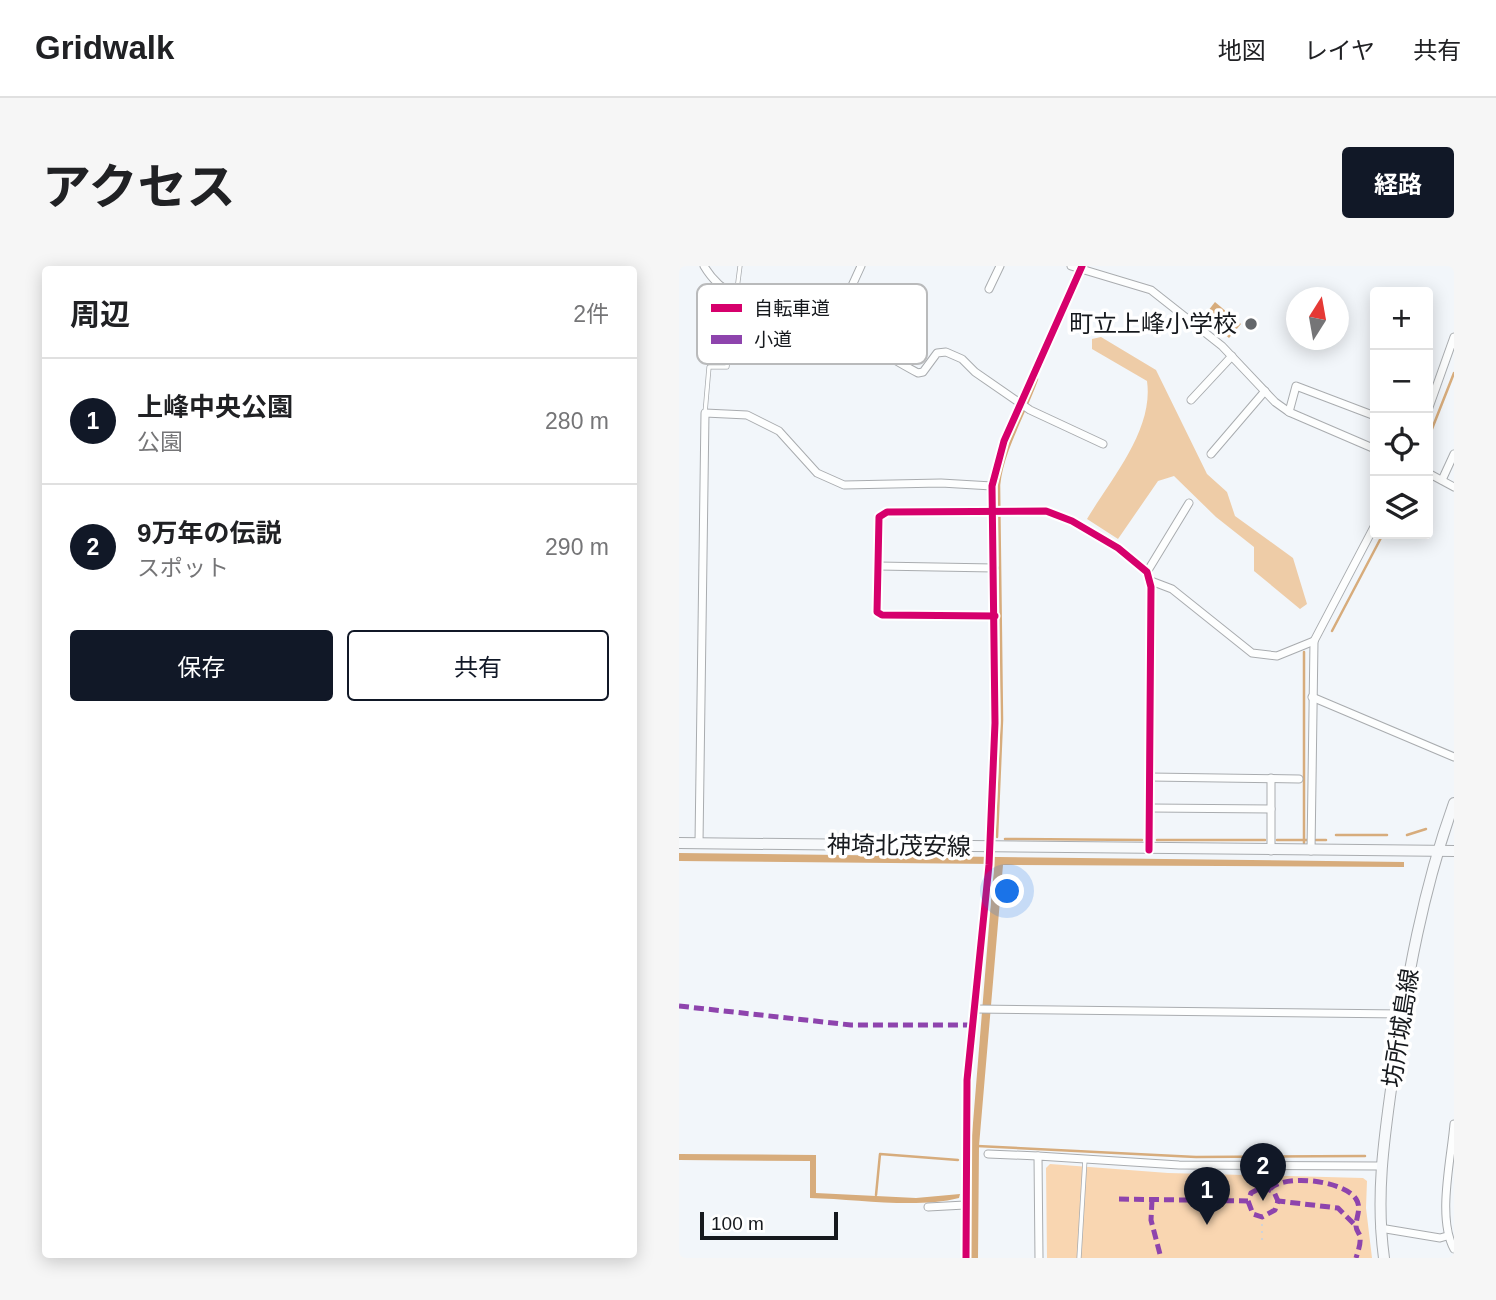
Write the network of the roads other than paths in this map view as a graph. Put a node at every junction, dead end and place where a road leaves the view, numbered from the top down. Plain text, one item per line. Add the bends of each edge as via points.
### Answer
1 (704, 266) edge
2 (740, 266) edge
3 (861, 266) edge
4 (1000, 266) edge
5 (1071, 266) edge
6 (1081, 268) edge
7 (717, 284) edge
8 (738, 284) edge
9 (853, 284) edge
10 (989, 289) dead end
11 (1454, 337) edge
12 (1232, 356) junction
13 (726, 364) edge
14 (902, 364) edge
15 (1265, 391) junction
16 (1433, 396) edge
17 (1191, 400) dead end
18 (1020, 404) junction
19 (1289, 412) junction
20 (705, 413) junction
21 (1370, 414) edge
22 (1103, 444) dead end
23 (1370, 447) edge
24 (1211, 454) dead end
25 (1454, 454) edge
26 (1433, 476) edge
27 (1442, 480) junction
28 (992, 486) junction
29 (1454, 487) edge
30 (1189, 503) dead end
31 (993, 512) junction
32 (1370, 535) edge
33 (878, 566) junction
34 (994, 568) junction
35 (1147, 572) junction
36 (1150, 581) junction
37 (995, 616) junction
38 (1314, 641) junction
39 (1312, 697) junction
40 (1454, 757) edge
41 (1150, 777) junction
42 (1271, 778) junction
43 (1299, 779) dead end
44 (1454, 803) edge
45 (1150, 808) junction
46 (1271, 808) junction
47 (679, 843) edge
48 (699, 843) junction
49 (1149, 849) junction
50 (1271, 851) junction
51 (1311, 851) junction
52 (1438, 851) junction
53 (1454, 851) edge
54 (989, 852) junction
55 (975, 1009) junction
56 (1402, 1014) junction
57 (1454, 1124) edge
58 (988, 1154) dead end
59 (1038, 1156) junction
60 (1085, 1158) junction
61 (1380, 1166) junction
62 (965, 1205) junction
63 (928, 1208) dead end
64 (1380, 1228) junction
65 (1447, 1236) junction
66 (1454, 1249) edge
67 (966, 1258) edge
68 (1039, 1258) edge
69 (1079, 1258) edge
70 (1384, 1258) edge

1 - 7 street
2 - 8 lane
3 - 9 street
4 - 10 street
5 - 6 street
6 - 12 street via 1151,290
6 - 18 street
11 - 16 street
12 - 15 street
12 - 17 street
13 - 20 lane via 709,367
14 - 18 street via 918,373 937,353 954,354
15 - 19 street
15 - 24 street
18 - 22 street
18 - 28 street
19 - 21 street via 1296,386
19 - 23 street
20 - 28 street via 747,415 779,431 817,472 844,485
20 - 48 street
25 - 27 street
26 - 27 street
27 - 29 street
28 - 31 street
30 - 35 street
31 - 33 street via 887,512 879,517
31 - 34 street
31 - 35 street via 1046,511 1072,521 1118,548
32 - 38 street
33 - 34 street
33 - 37 street via 877,612 882,615
34 - 37 street
35 - 36 street
36 - 38 street via 1172,589 1252,653 1277,656
36 - 41 street
37 - 54 street
38 - 39 street
39 - 40 street
39 - 51 street
41 - 42 street
41 - 45 street
42 - 43 street
42 - 46 street
44 - 52 main road, 坊所城島線
45 - 46 street
45 - 49 street
46 - 50 street
47 - 48 main road, 神埼北茂安線
48 - 54 main road, 神埼北茂安線
49 - 50 main road, 神埼北茂安線
49 - 54 main road, 神埼北茂安線
50 - 51 main road, 神埼北茂安線
51 - 52 main road, 神埼北茂安線
52 - 53 main road, 神埼北茂安線
52 - 56 main road, 坊所城島線
54 - 55 street
55 - 56 street
55 - 62 street via 967,1080
56 - 61 main road, 坊所城島線
57 - 65 street via 1446,1193
58 - 59 street
59 - 60 street
59 - 68 street
60 - 61 street via 1179,1165
60 - 69 lane
61 - 64 main road, 坊所城島線
62 - 63 street
62 - 67 street
64 - 65 street
64 - 70 main road, 坊所城島線
65 - 66 street

